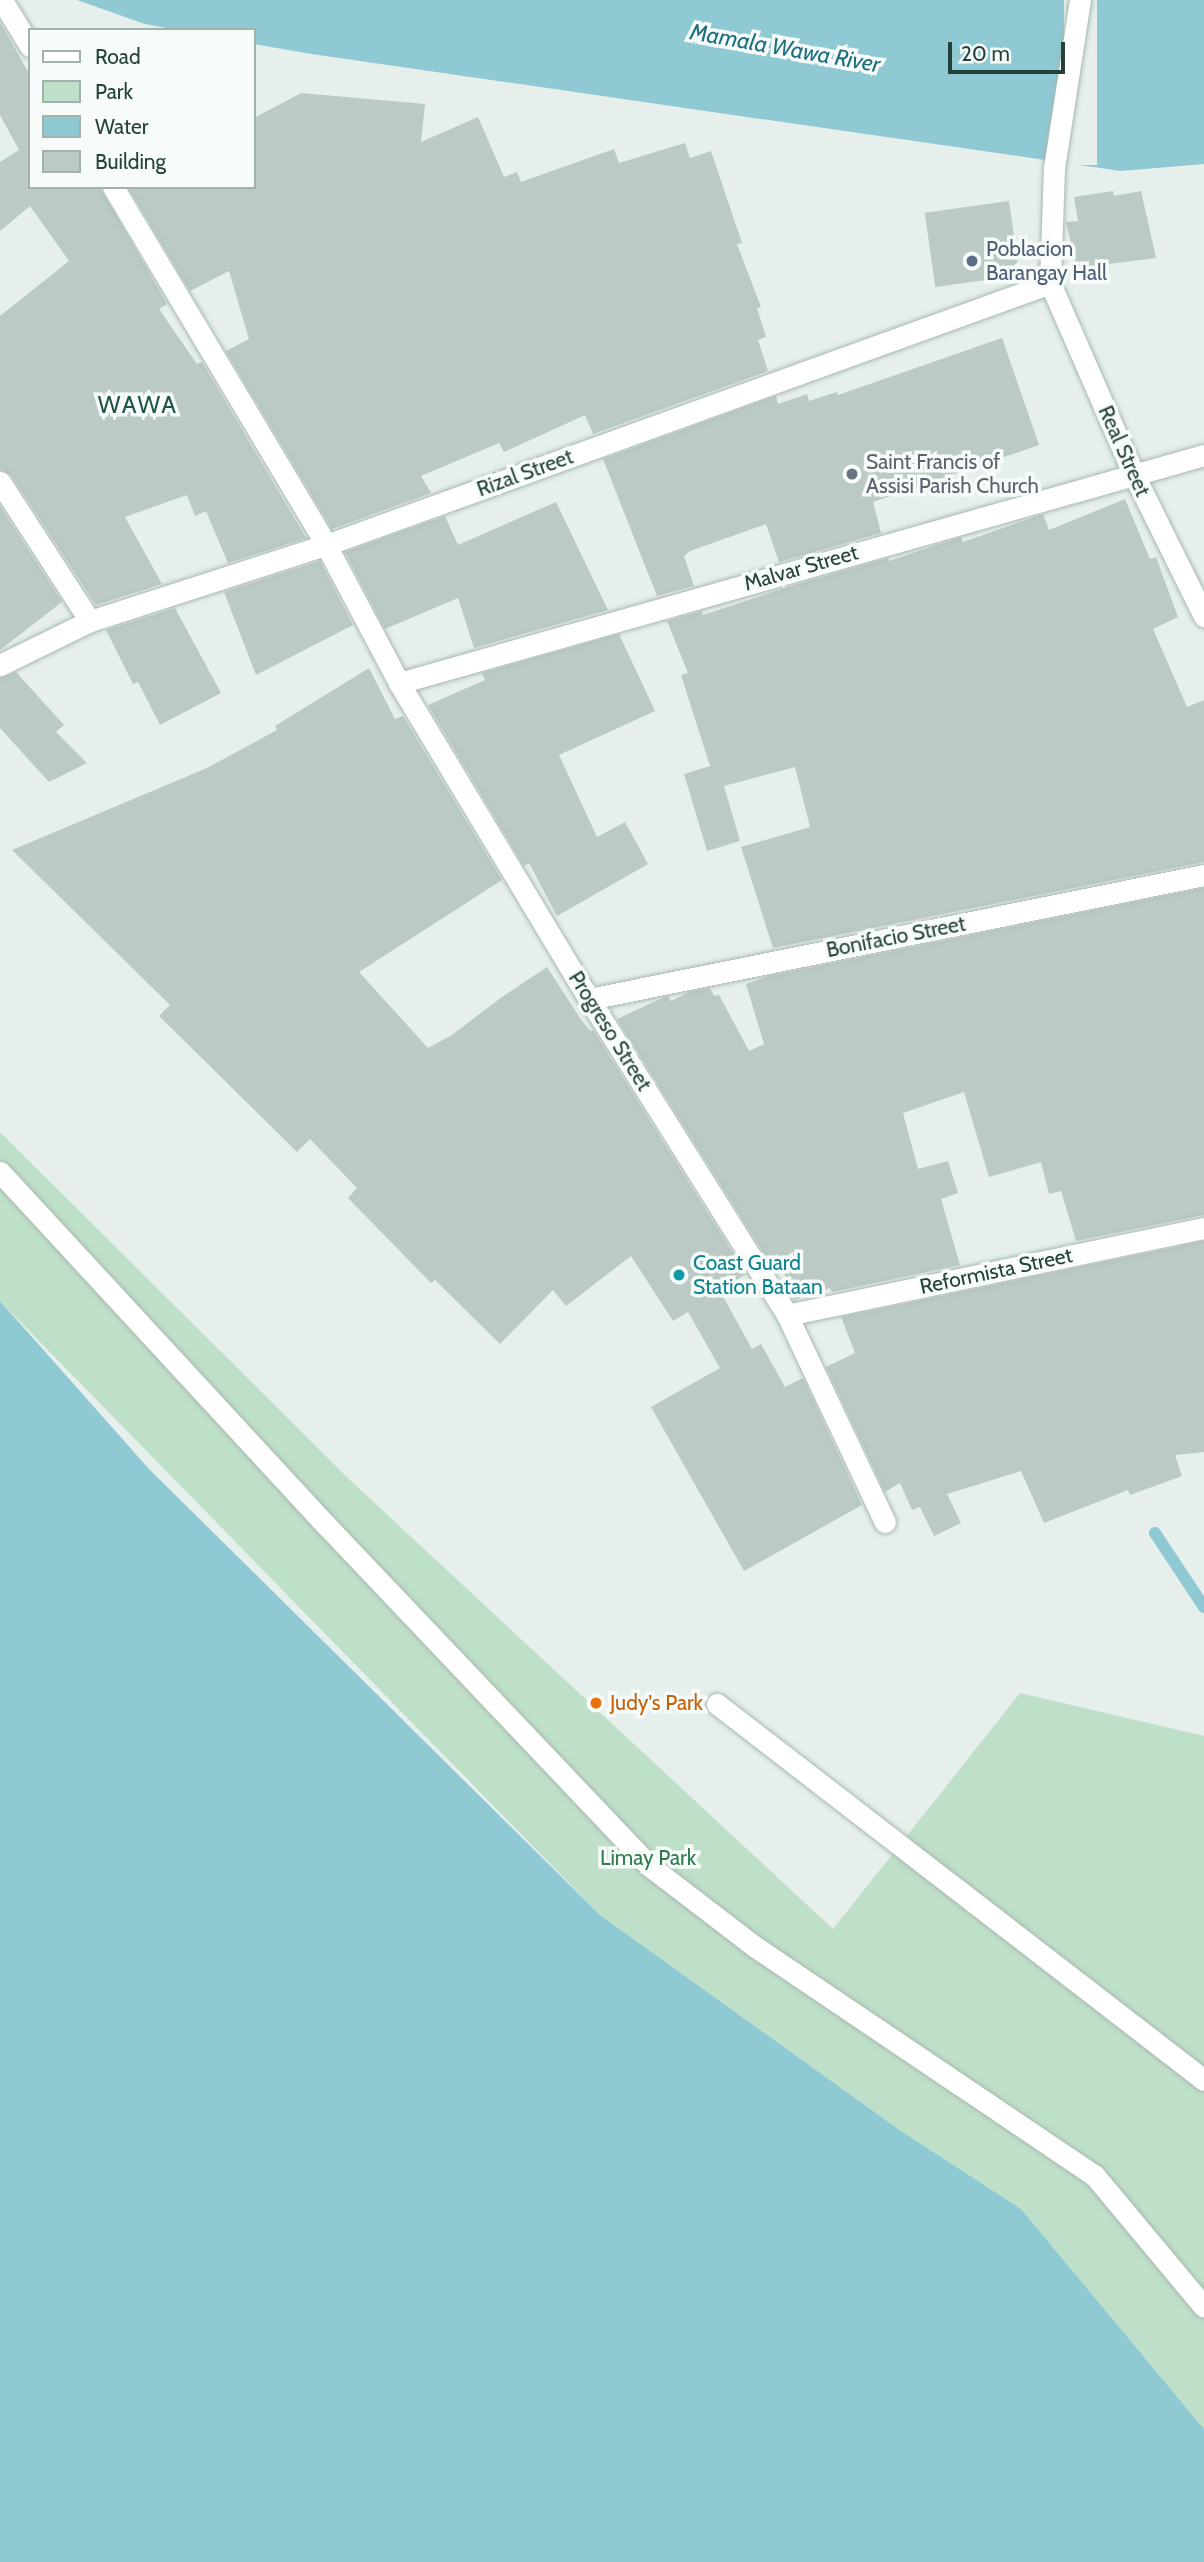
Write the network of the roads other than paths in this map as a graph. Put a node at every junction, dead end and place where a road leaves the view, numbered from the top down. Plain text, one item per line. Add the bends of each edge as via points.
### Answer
1 (1080, 0) edge
2 (3, 2) edge
3 (28, 43) edge
4 (114, 189) edge
5 (1050, 283) junction
6 (1204, 455) edge
7 (1133, 473) junction
8 (0, 482) edge
9 (326, 545) junction
10 (1204, 616) edge
11 (90, 621) junction
12 (0, 665) edge
13 (399, 683) junction
14 (1204, 875) edge
15 (589, 999) junction
16 (0, 1172) edge
17 (1204, 1227) edge
18 (787, 1315) junction
19 (885, 1522) dead end
20 (717, 1704) dead end
21 (1204, 2080) edge
22 (1204, 2307) edge

1 - 5 street via 1054,168
2 - 3 street
4 - 9 street, Progreso Street
5 - 7 street, Real Street
5 - 9 street, Rizal Street
6 - 7 street, Malvar Street
7 - 10 street, Real Street
7 - 13 street, Malvar Street
8 - 11 street
9 - 11 street, Rizal Street
9 - 13 street, Progreso Street
11 - 12 street, Rizal Street
13 - 15 street, Progreso Street
14 - 15 street, Bonifacio Street
15 - 18 street, Progreso Street
16 - 22 street via 651,1867 754,1946 1095,2176
17 - 18 street, Reformista Street
18 - 19 street, Progreso Street
20 - 21 street

